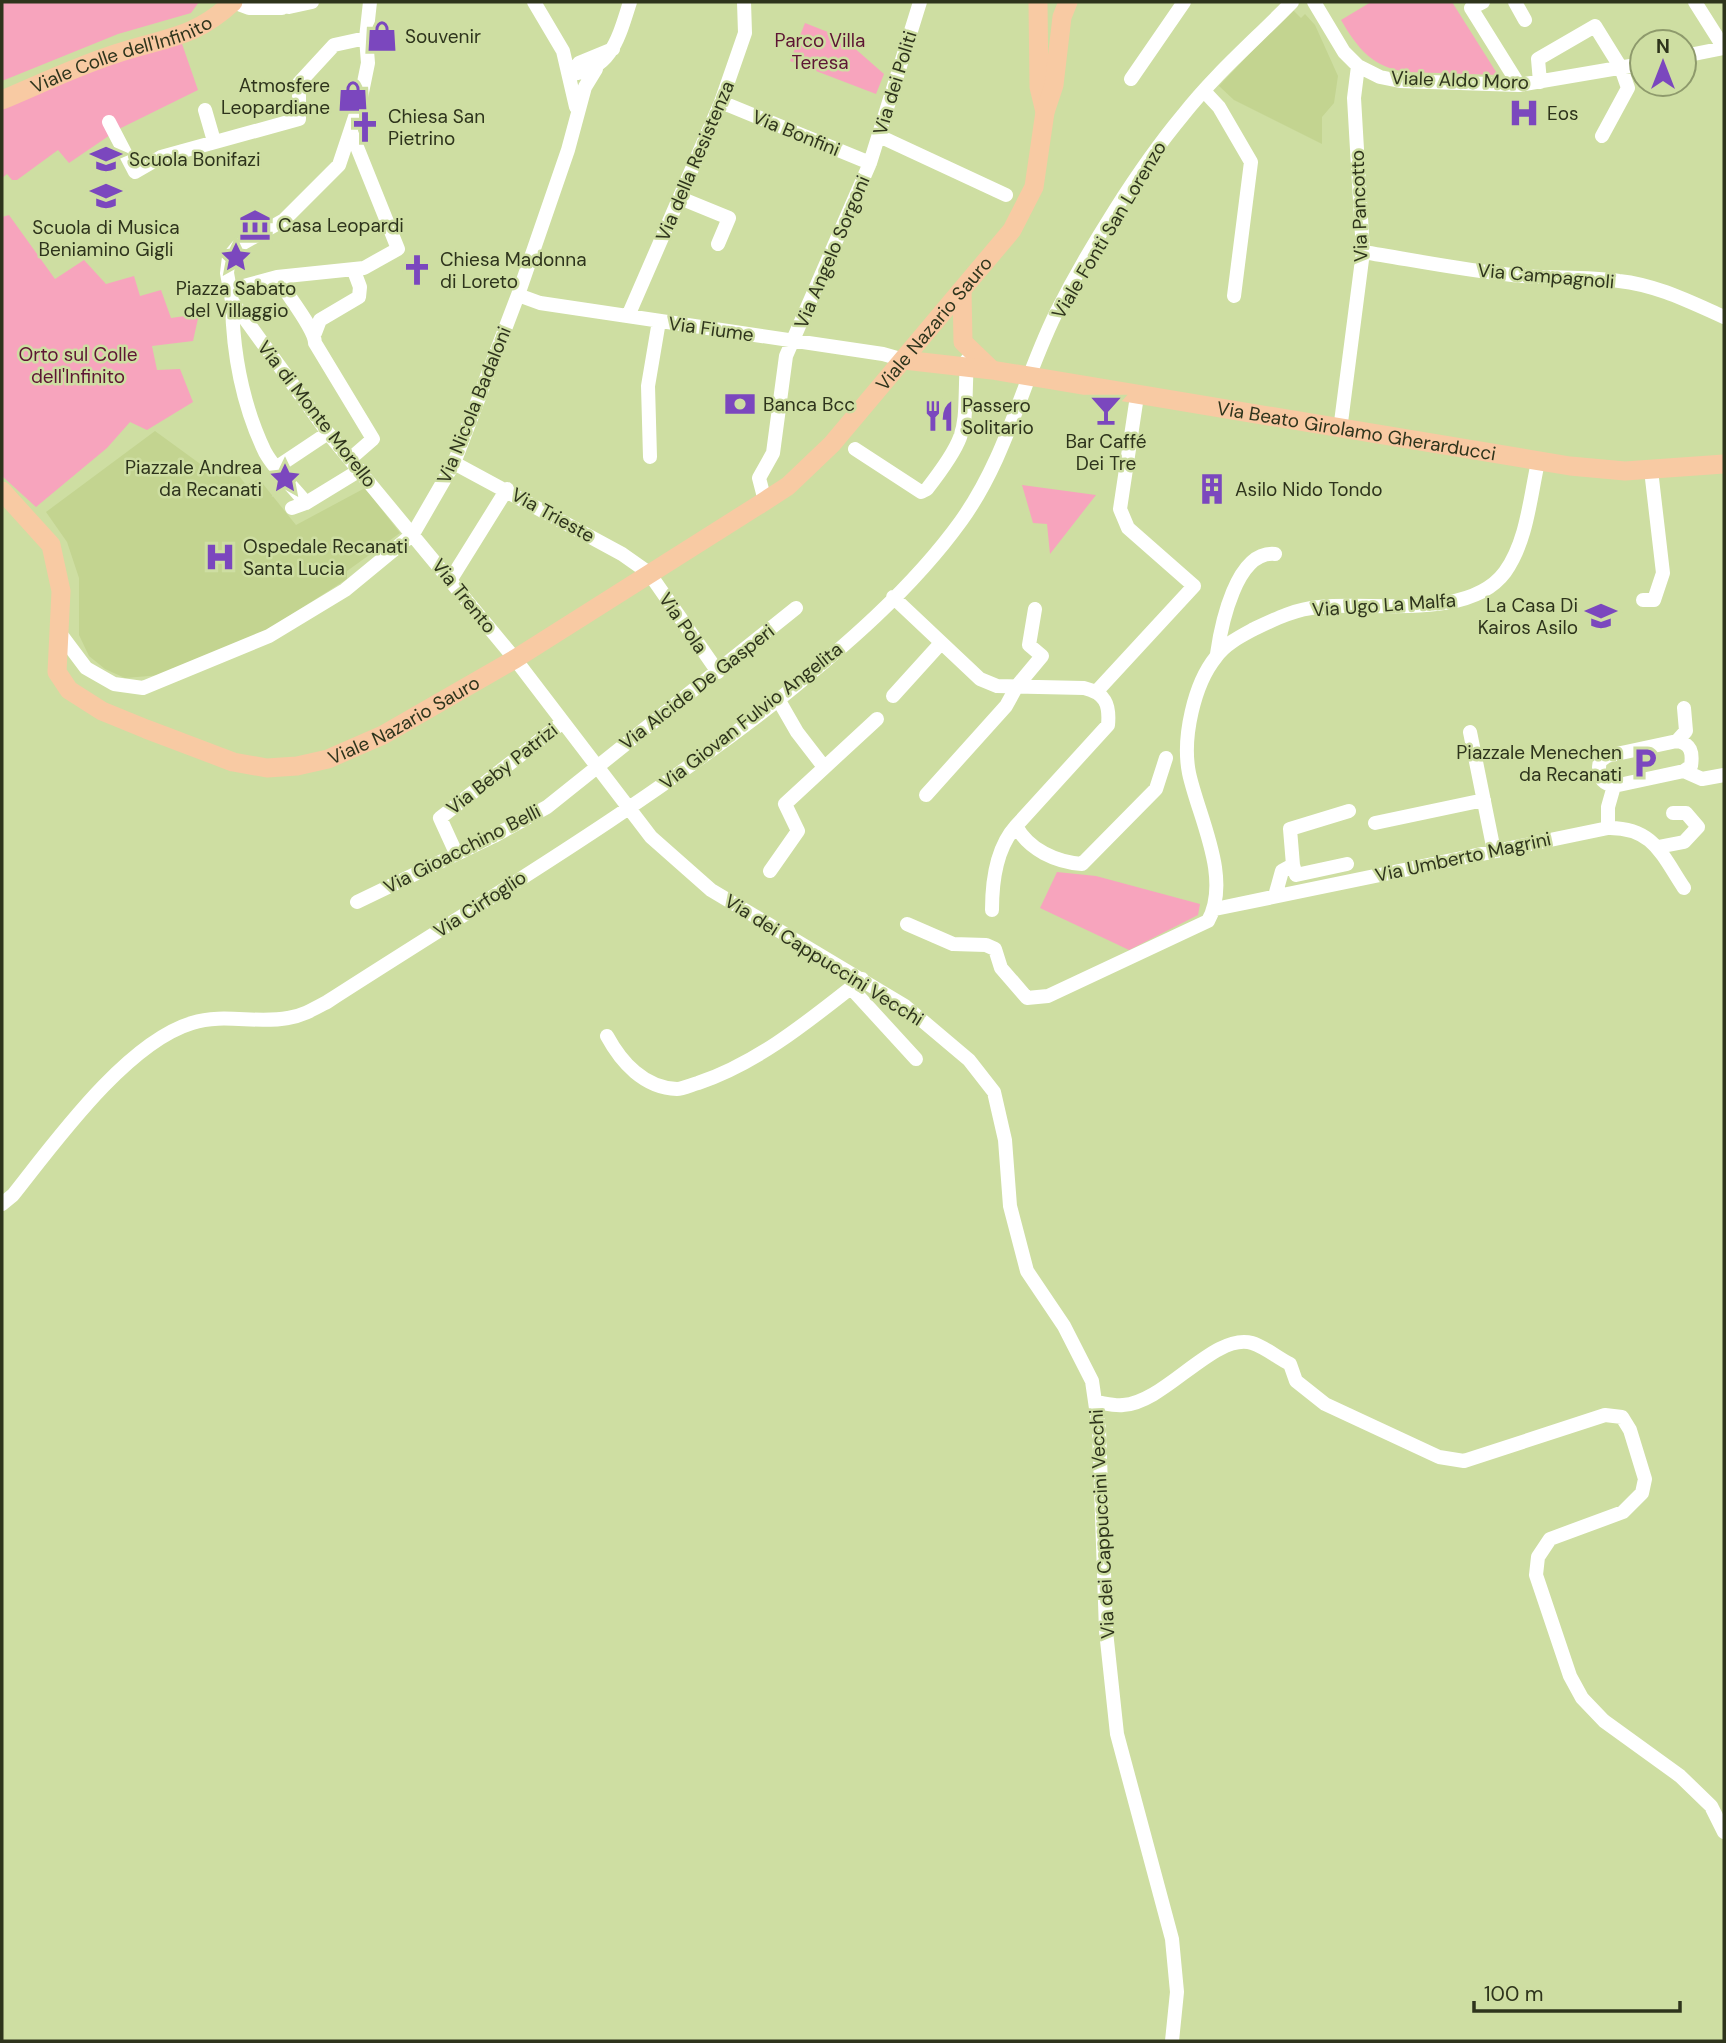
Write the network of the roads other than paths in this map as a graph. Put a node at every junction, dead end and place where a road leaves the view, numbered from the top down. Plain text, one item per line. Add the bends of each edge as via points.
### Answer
1 (233, 2) edge
2 (312, 2) edge
3 (370, 2) edge
4 (534, 2) edge
5 (630, 2) edge
6 (744, 2) edge
7 (920, 2) edge
8 (1038, 2) edge
9 (1068, 2) edge
10 (1184, 2) edge
11 (1292, 2) edge
12 (1314, 2) edge
13 (1483, 2) edge
14 (1515, 2) edge
15 (1695, 2) edge
16 (1525, 20) dead end
17 (366, 38) junction
18 (1724, 48) edge
19 (613, 49) junction
20 (1698, 53) edge
21 (1359, 66) junction
22 (1628, 67) edge
23 (1620, 68) junction
24 (596, 69) junction
25 (571, 74) junction
26 (1131, 79) dead end
27 (1540, 82) junction
28 (1519, 85) junction
29 (1204, 91) junction
30 (2, 100) edge
31 (721, 102) junction
32 (205, 110) dead end
33 (576, 111) junction
34 (1045, 112) junction
35 (109, 122) dead end
36 (351, 132) junction
37 (879, 136) junction
38 (1602, 136) dead end
39 (211, 141) junction
40 (870, 163) junction
41 (1006, 195) dead end
42 (680, 198) junction
43 (718, 244) dead end
44 (1363, 252) junction
45 (354, 271) junction
46 (277, 277) junction
47 (962, 290) junction
48 (230, 295) junction
49 (518, 295) junction
50 (1234, 296) dead end
51 (628, 316) junction
52 (1724, 317) edge
53 (659, 321) junction
54 (928, 331) junction
55 (315, 333) junction
56 (795, 341) junction
57 (966, 353) junction
58 (904, 360) junction
59 (944, 363) junction
60 (1030, 378) junction
61 (1137, 396) junction
62 (1340, 430) junction
63 (328, 433) junction
64 (855, 449) dead end
65 (650, 457) dead end
66 (1538, 461) junction
67 (454, 463) junction
68 (1724, 464) edge
69 (355, 465) junction
70 (277, 467) junction
71 (1651, 470) junction
72 (507, 489) junction
73 (2, 491) edge
74 (765, 501) junction
75 (413, 534) junction
76 (1275, 554) dead end
77 (649, 573) junction
78 (451, 579) junction
79 (893, 597) junction
80 (1643, 600) dead end
81 (796, 608) dead end
82 (1035, 609) dead end
83 (59, 632) junction
84 (941, 643) junction
85 (1217, 654) junction
86 (515, 659) junction
87 (718, 672) junction
88 (1017, 686) junction
89 (1097, 691) junction
90 (893, 696) dead end
91 (778, 699) junction
92 (1684, 708) dead end
93 (877, 719) dead end
94 (563, 722) junction
95 (1470, 732) dead end
96 (1677, 741) junction
97 (1166, 758) dead end
98 (597, 765) junction
99 (824, 767) junction
100 (1684, 771) junction
101 (1724, 775) edge
102 (1614, 786) junction
103 (926, 795) dead end
104 (1484, 800) junction
105 (629, 808) junction
106 (1349, 811) dead end
107 (1673, 813) dead end
108 (1375, 822) dead end
109 (1016, 826) junction
110 (1608, 828) junction
111 (1658, 848) junction
112 (1494, 851) junction
113 (456, 853) junction
114 (1348, 864) dead end
115 (1293, 865) junction
116 (770, 871) dead end
117 (1684, 888) dead end
118 (1275, 896) junction
119 (357, 902) dead end
120 (992, 910) dead end
121 (1212, 915) junction
122 (906, 923) dead end
123 (857, 984) junction
124 (607, 1036) dead end
125 (916, 1059) dead end
126 (2, 1204) edge
127 (1096, 1402) junction
128 (1724, 1832) edge
129 (1172, 2041) edge

1 - 2 street via 249,8
1 - 30 main road, Viale Colle dell'Infinito via 196,31 112,55
3 - 17 street
4 - 25 street, Via Nicola Badaloni via 556,34
5 - 19 street
6 - 31 street, Via della Resistenza via 745,33
7 - 37 street, Via dei Politi
8 - 34 main road, Viale Nazario Sauro via 1039,87
9 - 34 main road, Viale Nazario Sauro
10 - 26 street
11 - 29 street, Viale Fonti San Lorenzo
12 - 21 street, Viale Aldo Moro via 1344,52
13 - 28 street via 1471,8
14 - 16 street
15 - 18 street
17 - 36 street via 368,63
17 - 39 street via 334,44 299,83 299,119
18 - 20 street
19 - 24 street, Via Nicola Badaloni
19 - 25 street via 579,63
21 - 28 street, Viale Aldo Moro via 1400,81
21 - 44 street, Via Pancotto via 1354,98
22 - 23 street, Viale Aldo Moro
23 - 27 street, Viale Aldo Moro
23 - 27 street via 1595,26 1538,59
23 - 38 street via 1628,88
24 - 25 street
24 - 33 street, Via Nicola Badaloni
25 - 33 street, Via Nicola Badaloni
27 - 28 street, Viale Aldo Moro
29 - 50 street via 1219,107 1251,162
29 - 60 street, Viale Fonti San Lorenzo via 1152,155 1084,264 1055,315
31 - 40 street, Via Bonfini
31 - 42 street, Via della Resistenza
32 - 39 street
33 - 49 street, Via Nicola Badaloni via 568,150
34 - 47 main road, Viale Nazario Sauro via 1034,187 1012,230
35 - 39 street via 135,172 161,157
36 - 45 street via 398,248
36 - 48 street via 339,165 284,220 238,246 229,257
37 - 40 street, Via dei Politi
37 - 41 street
40 - 56 street, Via Angelo Sorgoni
42 - 43 street via 729,218
42 - 51 street, Via della Resistenza
44 - 52 street, Via Campagnoli via 1492,273 1643,285
44 - 62 street, Via Pancotto
45 - 46 street
45 - 55 street via 359,297 320,320
46 - 48 street
46 - 55 street via 289,301
47 - 54 main road, Viale Nazario Sauro
47 - 57 main road
48 - 63 street, Via di Monte Morello
48 - 70 street via 245,399 266,453
49 - 51 street, Via Fiume via 540,303
49 - 67 street, Via Nicola Badaloni
51 - 53 street, Via Fiume
53 - 56 street, Via Fiume
53 - 65 street via 648,386
54 - 57 main road via 952,335
54 - 58 main road, Viale Nazario Sauro
54 - 59 main road
55 - 69 street via 315,343 373,439
56 - 58 street, Via Fiume
56 - 74 street via 786,356 773,453 759,478
57 - 59 main road
57 - 60 main road, Via Beato Girolamo Gherarducci via 992,370
57 - 64 street via 968,398 963,436 927,488 921,492 909,487
58 - 59 main road
58 - 74 main road, Viale Nazario Sauro via 814,463
60 - 61 main road, Via Beato Girolamo Gherarducci
60 - 79 street, Via Giovan Fulvio Angelita via 994,470 960,522
61 - 62 main road, Via Beato Girolamo Gherarducci
61 - 89 street via 1122,518 1194,586
62 - 66 main road, Via Beato Girolamo Gherarducci
63 - 69 street, Via di Monte Morello
63 - 70 street
66 - 71 main road, Via Beato Girolamo Gherarducci via 1609,471
66 - 85 street, Via Ugo La Malfa via 1520,545 1492,585 1468,599 1438,604 1317,607 1282,615 1238,637
67 - 72 street, Via Trieste
67 - 75 street, Via Nicola Badaloni
68 - 71 main road, Via Beato Girolamo Gherarducci
69 - 70 street via 299,506
69 - 75 street, Via di Monte Morello
71 - 80 street via 1662,573 1654,600
72 - 77 street, Via Trieste
72 - 78 street
73 - 83 main road via 51,545 61,591
74 - 77 main road, Viale Nazario Sauro
75 - 78 street, Via Trento
75 - 83 street, Via Nicola Badaloni via 345,590 269,636 143,688 114,684 86,668
76 - 85 street via 1268,553 1251,564 1239,582 1228,601
77 - 86 main road, Viale Nazario Sauro
77 - 87 street, Via Pola
78 - 86 street, Via Trento
79 - 84 street
79 - 91 street, Via Giovan Fulvio Angelita via 832,657
81 - 87 street, Via Alcide De Gasperi
82 - 88 street via 1029,645 1042,656
83 - 86 main road, Viale Nazario Sauro via 57,672 69,690 102,711 146,729 233,762 267,768 328,759 383,735
84 - 88 street via 980,679 997,686
84 - 90 street
85 - 121 street, Via Ugo La Malfa via 1194,706 1188,745 1188,771 1207,832 1217,886
86 - 94 street, Via dei Cappuccini Vecchi
87 - 98 street, Via Alcide De Gasperi
88 - 89 street
88 - 103 street via 1006,706
89 - 109 street via 1110,711 1108,725
91 - 99 street
91 - 105 street, Via Giovan Fulvio Angelita
92 - 96 street via 1686,731
93 - 99 street
94 - 98 street, Via dei Cappuccini Vecchi
94 - 113 street, Via Beby Patrizi via 440,818
95 - 104 street
96 - 100 street via 1686,743 1692,757 1691,766
96 - 102 street via 1607,756 1600,761 1600,778
97 - 109 street via 1156,789 1082,864 1062,862 1042,852 1023,839
98 - 105 street, Via dei Cappuccini Vecchi
98 - 113 street, Via Gioacchino Belli via 538,813
99 - 116 street via 785,804 798,831
100 - 101 street via 1702,779
100 - 102 street
102 - 110 street
104 - 108 street
104 - 112 street
105 - 123 street, Via dei Cappuccini Vecchi via 665,852 711,890
105 - 126 street, Via Cirfoglio via 304,1014 286,1019 192,1023 159,1038 103,1086
106 - 115 street via 1290,829
107 - 111 street via 1686,813 1698,827 1684,842
109 - 120 street via 1007,835 996,868
110 - 111 street, Via Umberto Magrini via 1627,827 1644,834
110 - 112 street, Via Umberto Magrini
111 - 117 street, Via Umberto Magrini
112 - 118 street, Via Umberto Magrini
113 - 119 street, Via Gioacchino Belli
114 - 115 street via 1296,875
115 - 118 street via 1282,871
118 - 121 street, Via Umberto Magrini
121 - 122 street, Via Umberto Magrini via 1048,996 1027,998 1001,968 995,949 953,944
123 - 124 street via 751,1059 678,1089 653,1083 621,1062
123 - 125 street
123 - 127 street, Via dei Cappuccini Vecchi via 939,1033 969,1060 994,1092 1010,1206 1027,1271 1069,1337 1092,1381
127 - 128 street via 1124,1405 1151,1396 1213,1354 1234,1343 1251,1343 1290,1364 1296,1381 1325,1404 1439,1457 1464,1461 1605,1415 1622,1417 1644,1479 1642,1493 1623,1512 1550,1539 1538,1557 1536,1574 1570,1676 1582,1698 1604,1721 1680,1776 1711,1806
127 - 129 street, Via dei Cappuccini Vecchi via 1106,1631 1117,1734 1172,1938 1178,1992

